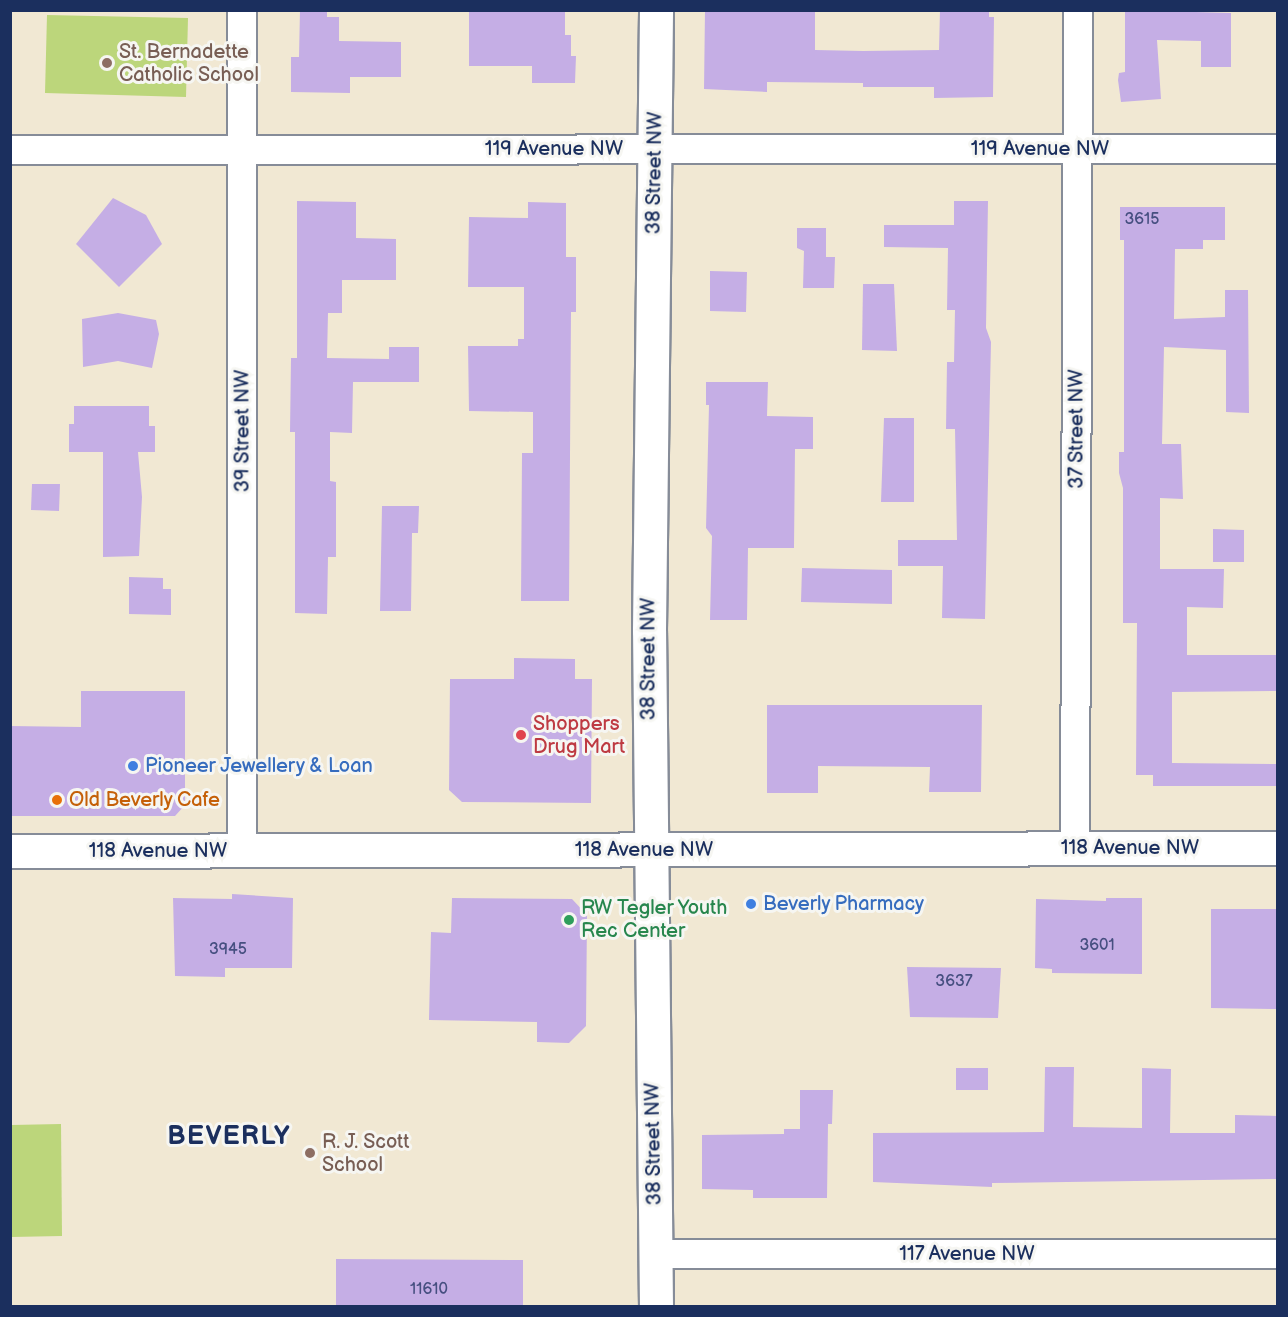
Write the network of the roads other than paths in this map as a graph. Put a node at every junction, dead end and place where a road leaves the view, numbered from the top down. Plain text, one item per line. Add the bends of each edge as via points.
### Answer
1 (242, 10) edge
2 (656, 10) edge
3 (1078, 10) edge
4 (244, 149) junction
5 (655, 149) junction
6 (1078, 149) junction
7 (1278, 149) edge
8 (10, 150) edge
9 (1075, 848) junction
10 (1278, 848) edge
11 (649, 850) junction
12 (10, 851) edge
13 (242, 851) junction
14 (656, 1254) junction
15 (1278, 1254) edge
16 (656, 1306) edge

1 - 4 street, 39 Street NW
2 - 5 street, 38 Street NW
3 - 6 street, 37 Street NW
4 - 5 street, 119 Avenue NW
4 - 8 street, 119 Avenue NW
4 - 13 street, 39 Street NW
5 - 6 street, 119 Avenue NW
5 - 11 street, 38 Street NW
6 - 7 street, 119 Avenue NW
6 - 9 street, 37 Street NW
9 - 10 street, 118 Avenue NW
9 - 11 street, 118 Avenue NW
11 - 13 street, 118 Avenue NW
11 - 14 street, 38 Street NW
12 - 13 street, 118 Avenue NW
14 - 15 street, 117 Avenue NW
14 - 16 street, 38 Street NW

